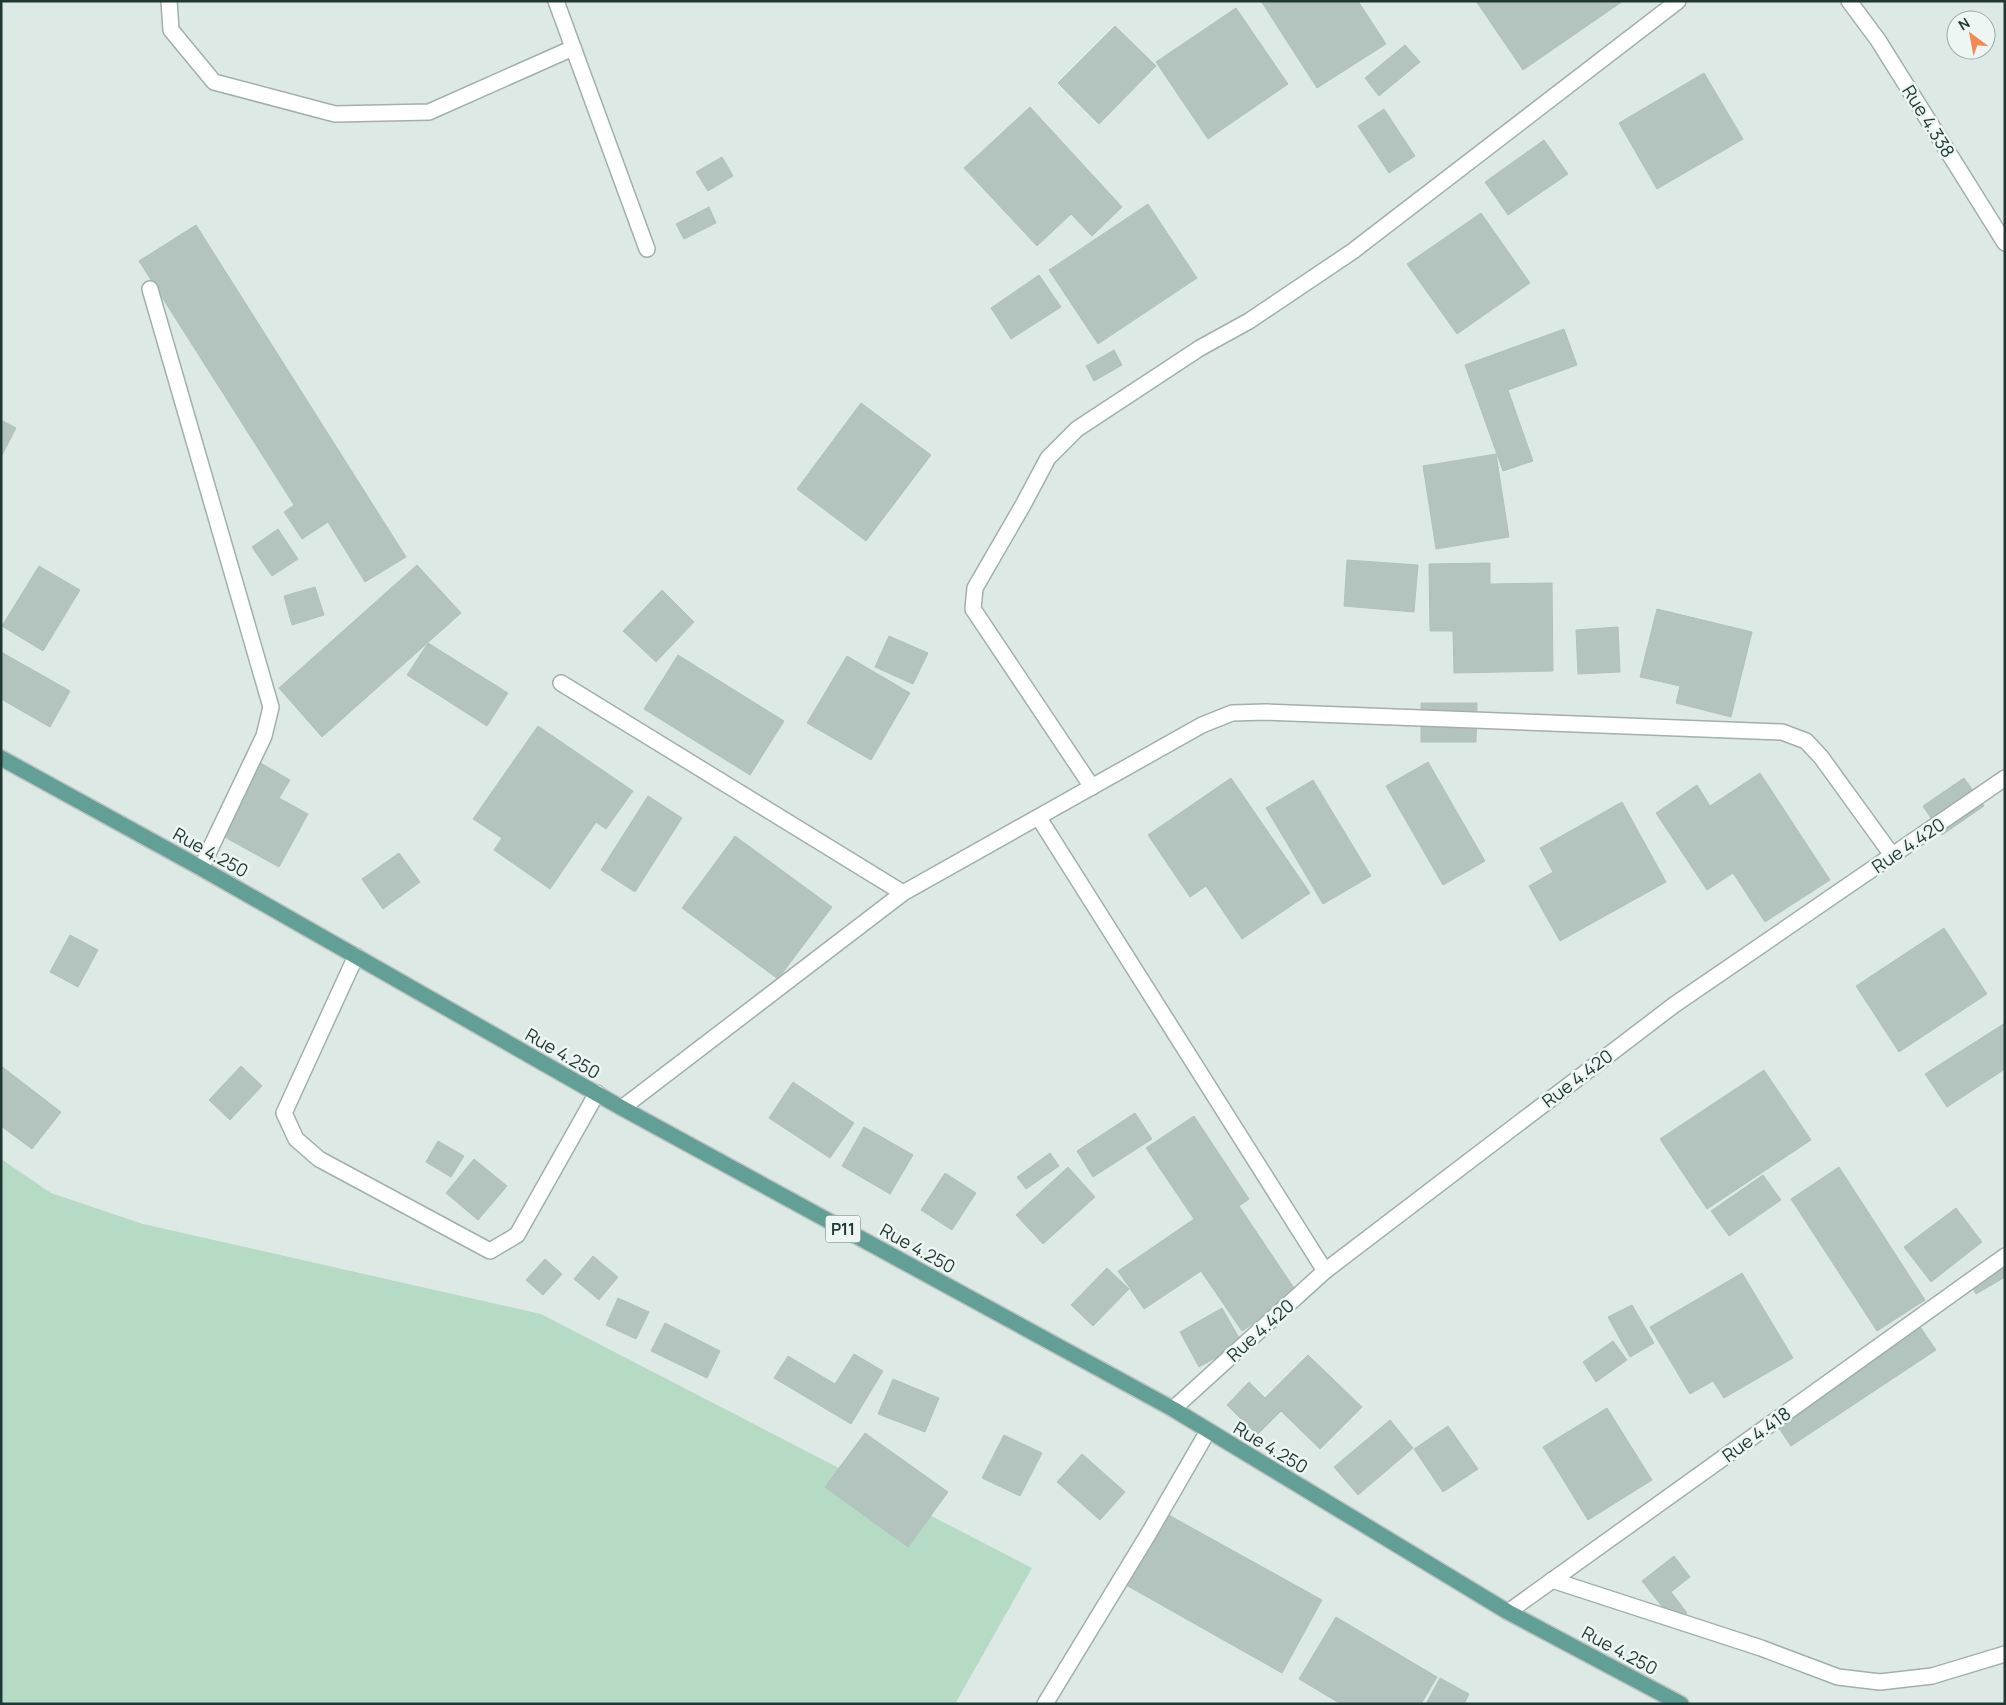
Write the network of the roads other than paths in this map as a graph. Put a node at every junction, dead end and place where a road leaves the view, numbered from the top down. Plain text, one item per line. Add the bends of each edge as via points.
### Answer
1 (168, 1) edge
2 (556, 1) edge
3 (1678, 1) edge
4 (1849, 1) edge
5 (574, 48) junction
6 (2005, 243) edge
7 (647, 249) dead end
8 (150, 289) dead end
9 (561, 683) dead end
10 (1, 758) edge
11 (2005, 778) edge
12 (1092, 787) junction
13 (1039, 818) junction
14 (1892, 855) junction
15 (202, 868) junction
16 (903, 893) junction
17 (356, 956) junction
18 (597, 1093) junction
19 (622, 1108) junction
20 (2005, 1256) edge
21 (1325, 1271) junction
22 (1173, 1409) junction
23 (1208, 1431) junction
24 (1552, 1580) junction
25 (1508, 1612) junction
26 (2005, 1654) edge
27 (1045, 1704) edge
28 (1681, 1704) edge

1 - 5 street via 171,30 214,82 335,114 429,112
2 - 5 street
3 - 12 street via 1352,250 1249,321 1200,348 1077,429 1048,458 975,588 972,609
4 - 6 street, Rue 4.338 via 1878,40
5 - 7 street
8 - 15 street via 271,707 264,736
9 - 16 street
10 - 15 main road, Rue 4.250 / P11
11 - 14 street, Rue 4.420
12 - 13 street
12 - 14 street via 1202,725 1232,714 1266,712 1782,732 1806,741 1821,757
13 - 16 street
13 - 21 street
14 - 21 street, Rue 4.420 via 1674,1005
15 - 17 main road, Rue 4.250 / P11
16 - 19 street
17 - 18 main road, Rue 4.250 / P11
17 - 18 street via 284,1113 296,1140 320,1159 490,1251 517,1235
18 - 19 main road, Rue 4.250 / P11
19 - 22 main road, Rue 4.250 / P11
20 - 24 street, Rue 4.418
21 - 22 street, Rue 4.420
22 - 23 main road, Rue 4.250 / P11
23 - 25 main road, Rue 4.250 / P11
23 - 27 street
24 - 25 street, Rue 4.418
24 - 26 street via 1761,1648 1838,1677 1880,1682 1932,1676
25 - 28 main road, Rue 4.250 / P11

